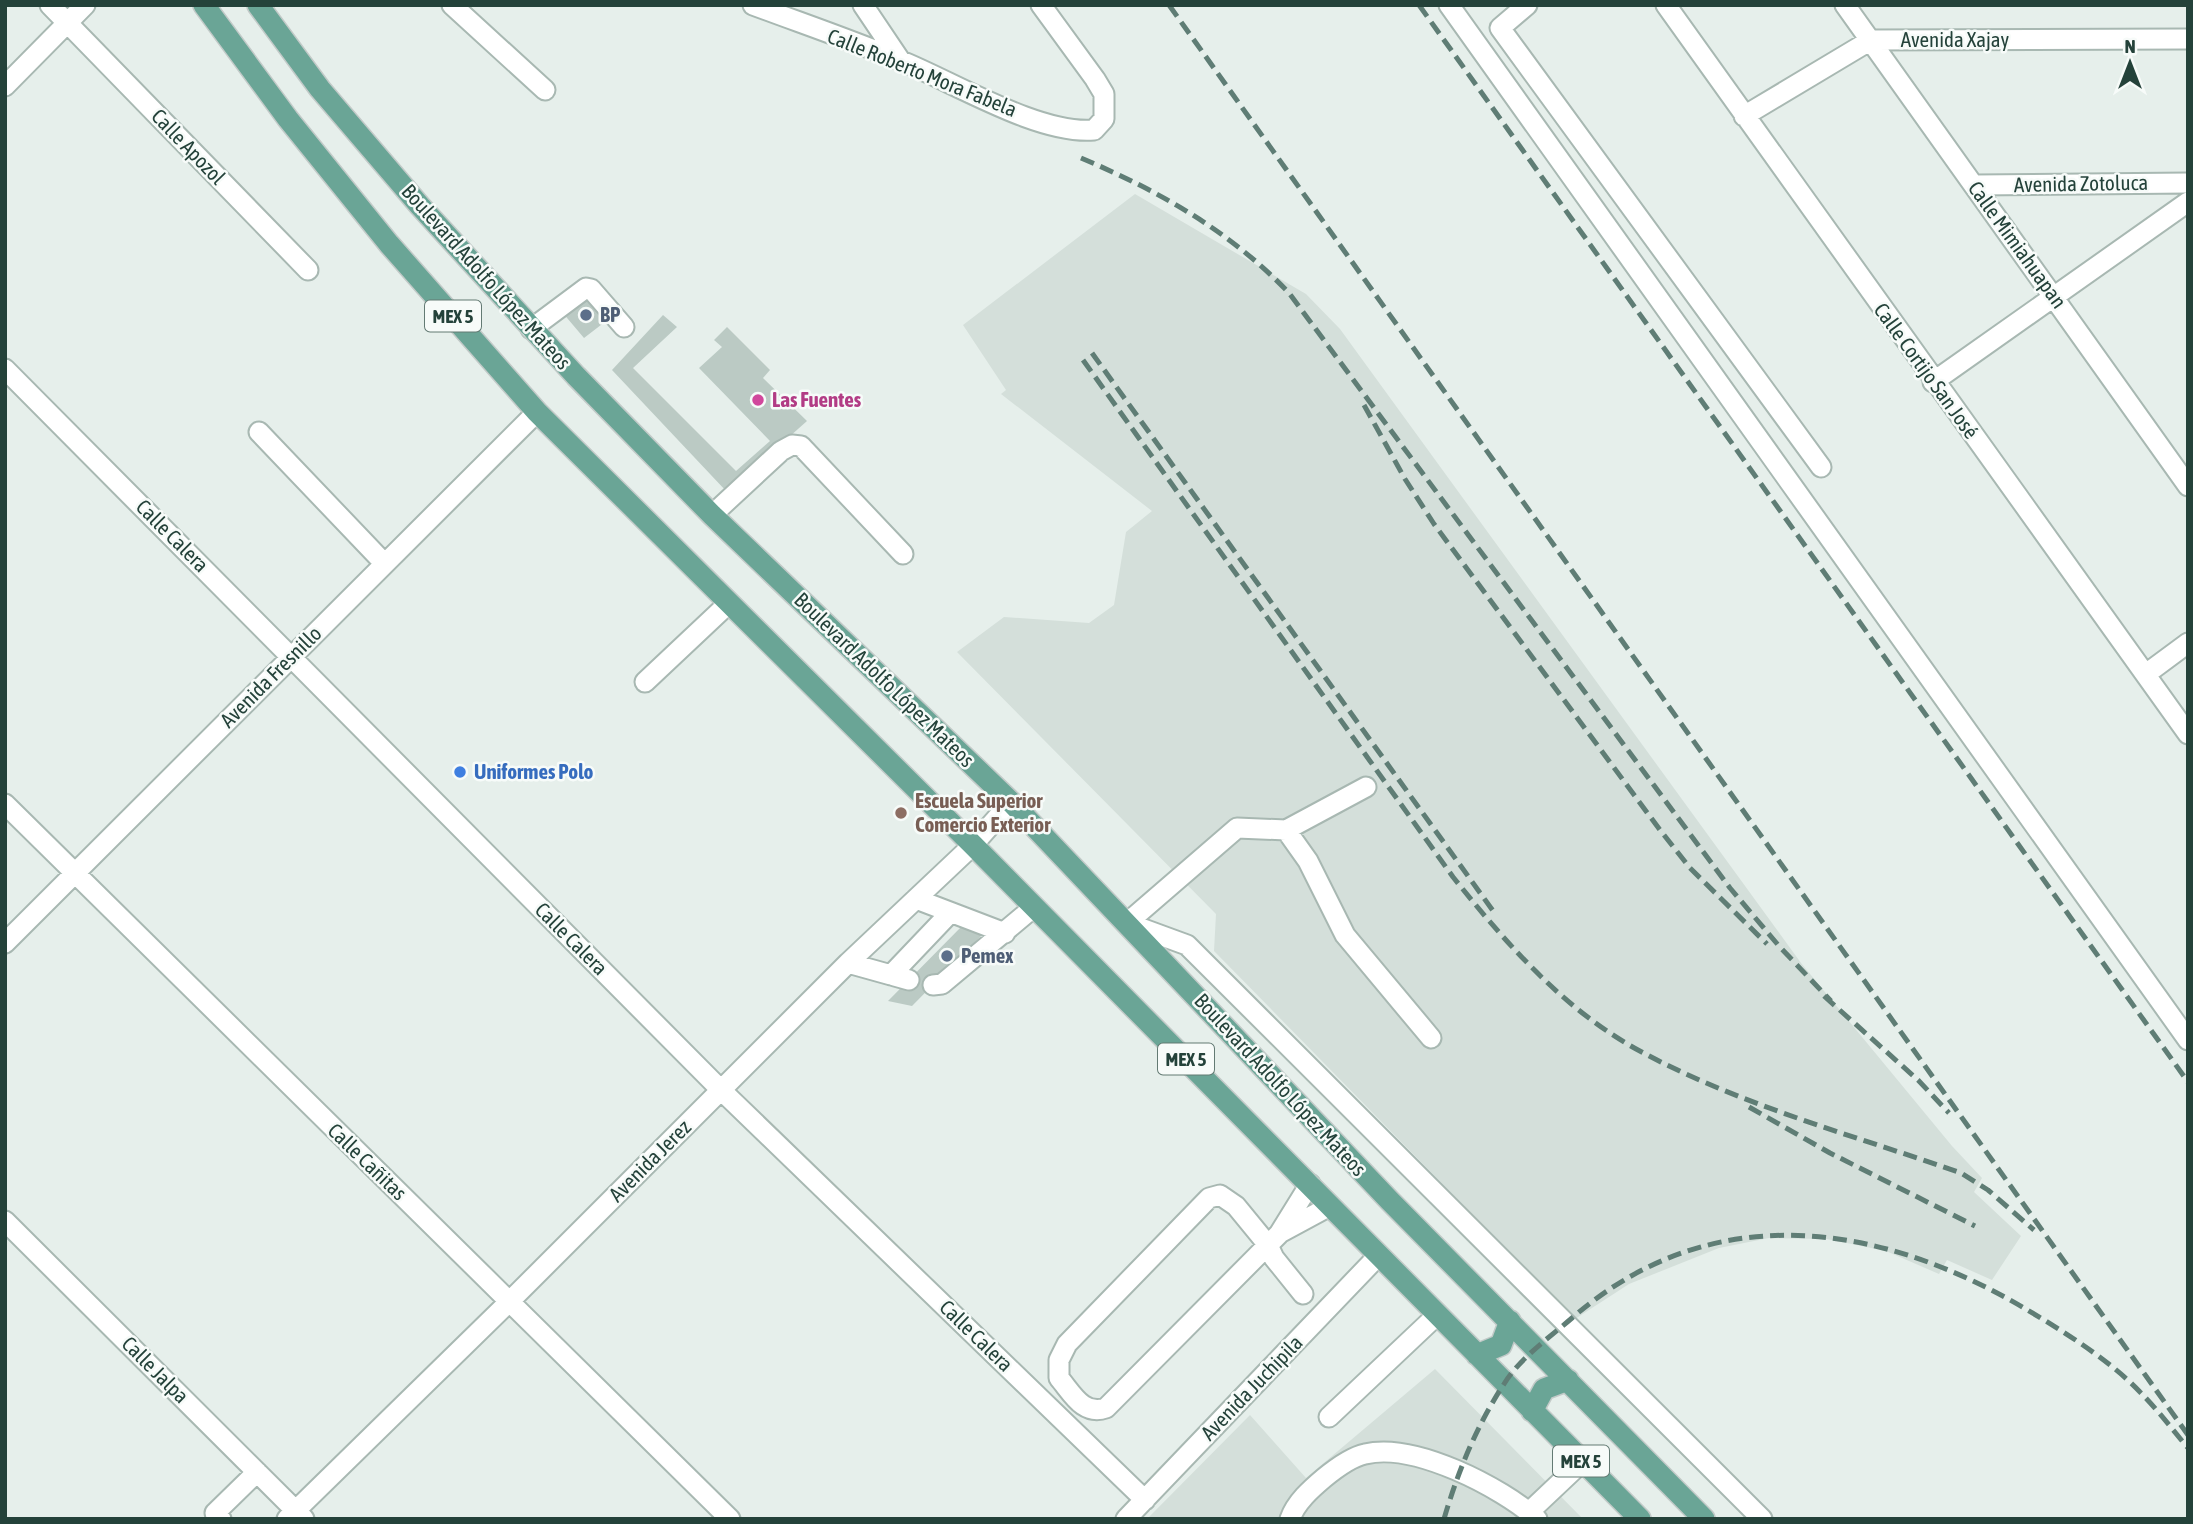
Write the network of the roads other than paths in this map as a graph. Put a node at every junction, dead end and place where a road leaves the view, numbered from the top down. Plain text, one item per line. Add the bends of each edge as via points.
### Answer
1 (50, 5) edge
2 (85, 5) edge
3 (204, 5) edge
4 (258, 5) edge
5 (452, 5) edge
6 (753, 5) edge
7 (863, 5) edge
8 (1041, 5) edge
9 (1448, 5) edge
10 (1527, 5) edge
11 (1666, 5) edge
12 (1845, 5) edge
13 (68, 23) junction
14 (2188, 39) edge
15 (1871, 40) junction
16 (900, 60) junction
17 (5, 86) edge
18 (545, 90) dead end
19 (1744, 116) junction
20 (2188, 183) edge
21 (1975, 185) junction
22 (2188, 202) edge
23 (308, 271) dead end
24 (2055, 298) junction
25 (624, 327) dead end
26 (531, 329) junction
27 (5, 369) edge
28 (1933, 382) junction
29 (537, 412) junction
30 (259, 432) dead end
31 (1821, 467) dead end
32 (2188, 486) edge
33 (712, 515) junction
34 (903, 554) dead end
35 (384, 563) junction
36 (729, 603) junction
37 (2188, 643) edge
38 (291, 656) junction
39 (2146, 674) junction
40 (645, 682) dead end
41 (2188, 734) edge
42 (1366, 787) dead end
43 (1012, 802) junction
44 (5, 804) edge
45 (1286, 830) junction
46 (973, 845) junction
47 (73, 873) junction
48 (916, 899) junction
49 (1034, 907) junction
50 (950, 913) junction
51 (1127, 923) junction
52 (1005, 933) junction
53 (5, 943) edge
54 (848, 963) junction
55 (933, 985) dead end
56 (1431, 1038) dead end
57 (2188, 1040) edge
58 (720, 1090) junction
59 (1310, 1184) junction
60 (1330, 1206) junction
61 (5, 1221) edge
62 (1274, 1240) junction
63 (1378, 1256) junction
64 (1303, 1294) dead end
65 (510, 1301) junction
66 (1437, 1315) junction
67 (1510, 1321) junction
68 (1477, 1355) junction
69 (1568, 1380) junction
70 (1532, 1411) junction
71 (1329, 1417) dead end
72 (1582, 1462) junction
73 (257, 1472) junction
74 (1145, 1500) junction
75 (1533, 1515) edge
76 (295, 1516) edge
77 (221, 1519) edge
78 (730, 1519) edge
79 (1126, 1519) edge
80 (1290, 1519) edge
81 (1640, 1519) edge
82 (1704, 1519) edge
83 (1762, 1519) edge

1 - 13 street, Calle Apozol
2 - 13 street
3 - 29 main road, MEX 5 via 389,244
4 - 26 main road, Boulevard Adolfo López Mateos / MEX 5 via 320,89
5 - 18 street
6 - 16 street, Calle Roberto Mora Fabela
7 - 16 street
8 - 16 street, Calle Roberto Mora Fabela via 1104,94 1104,119 1094,130 1075,132 1021,114
9 - 57 street
10 - 31 street via 1500,28
11 - 19 street, Calle Cortijo San José
12 - 15 street, Calle Mimiahuapan
13 - 17 street
13 - 23 street, Calle Apozol
14 - 15 street, Avenida Xajay
15 - 19 street, Avenida Xajay
15 - 21 street, Calle Mimiahuapan
19 - 28 street, Calle Cortijo San José
20 - 21 street, Avenida Zotoluca
21 - 24 street, Calle Mimiahuapan
22 - 24 street
24 - 28 street
24 - 32 street, Calle Mimiahuapan
25 - 26 street via 586,288
26 - 33 main road, Boulevard Adolfo López Mateos / MEX 5
27 - 38 street, Calle Calera
28 - 39 street, Calle Cortijo San José
29 - 35 street, Avenida Fresnillo
29 - 36 main road, MEX 5
30 - 35 street
33 - 34 street via 781,450 801,446
33 - 43 main road, Boulevard Adolfo López Mateos / MEX 5
35 - 38 street, Avenida Fresnillo
36 - 40 street
36 - 46 main road, MEX 5
37 - 39 street
38 - 47 street, Avenida Fresnillo
38 - 58 street, Calle Calera
39 - 41 street, Calle Cortijo San José
42 - 45 street
43 - 46 street, Avenida Jerez
43 - 51 main road, Boulevard Adolfo López Mateos / MEX 5
44 - 47 street, Calle Cañitas
45 - 51 street via 1237,828
45 - 56 street via 1308,861 1345,935
46 - 48 street, Avenida Jerez
46 - 49 main road, MEX 5
47 - 53 street, Avenida Fresnillo
47 - 65 street, Calle Cañitas
48 - 50 street
48 - 54 street, Avenida Jerez
49 - 52 street
49 - 59 main road, MEX 5
50 - 52 street
50 - 54 street via 900,978
51 - 67 main road, Boulevard Adolfo López Mateos / MEX 5
51 - 83 street via 1187,945
52 - 55 street via 942,984
54 - 58 street, Avenida Jerez
58 - 65 street, Avenida Jerez
58 - 74 street, Calle Calera
59 - 60 main road, MEX 5
59 - 62 street
60 - 62 street
60 - 63 main road, MEX 5
61 - 73 street, Calle Jalpa
62 - 62 street via 1220,1195 1209,1198 1067,1344 1059,1360 1059,1378 1085,1407 1106,1408
62 - 64 street via 1274,1258
63 - 66 main road, MEX 5
63 - 74 street, Avenida Juchipila
65 - 76 street, Avenida Jerez
65 - 78 street, Calle Cañitas
66 - 68 main road, MEX 5
66 - 71 street
67 - 68 main road via 1501,1345
67 - 69 main road, Boulevard Adolfo López Mateos / MEX 5
68 - 70 main road, MEX 5
69 - 70 main road via 1544,1389
69 - 82 main road, Boulevard Adolfo López Mateos / MEX 5
70 - 72 main road, MEX 5
72 - 75 street
72 - 81 main road, MEX 5
73 - 76 street, Calle Jalpa
73 - 77 street via 215,1513
74 - 79 street, Avenida Juchipila
75 - 80 street via 1483,1483 1438,1464 1379,1452 1364,1454 1330,1473 1302,1498

